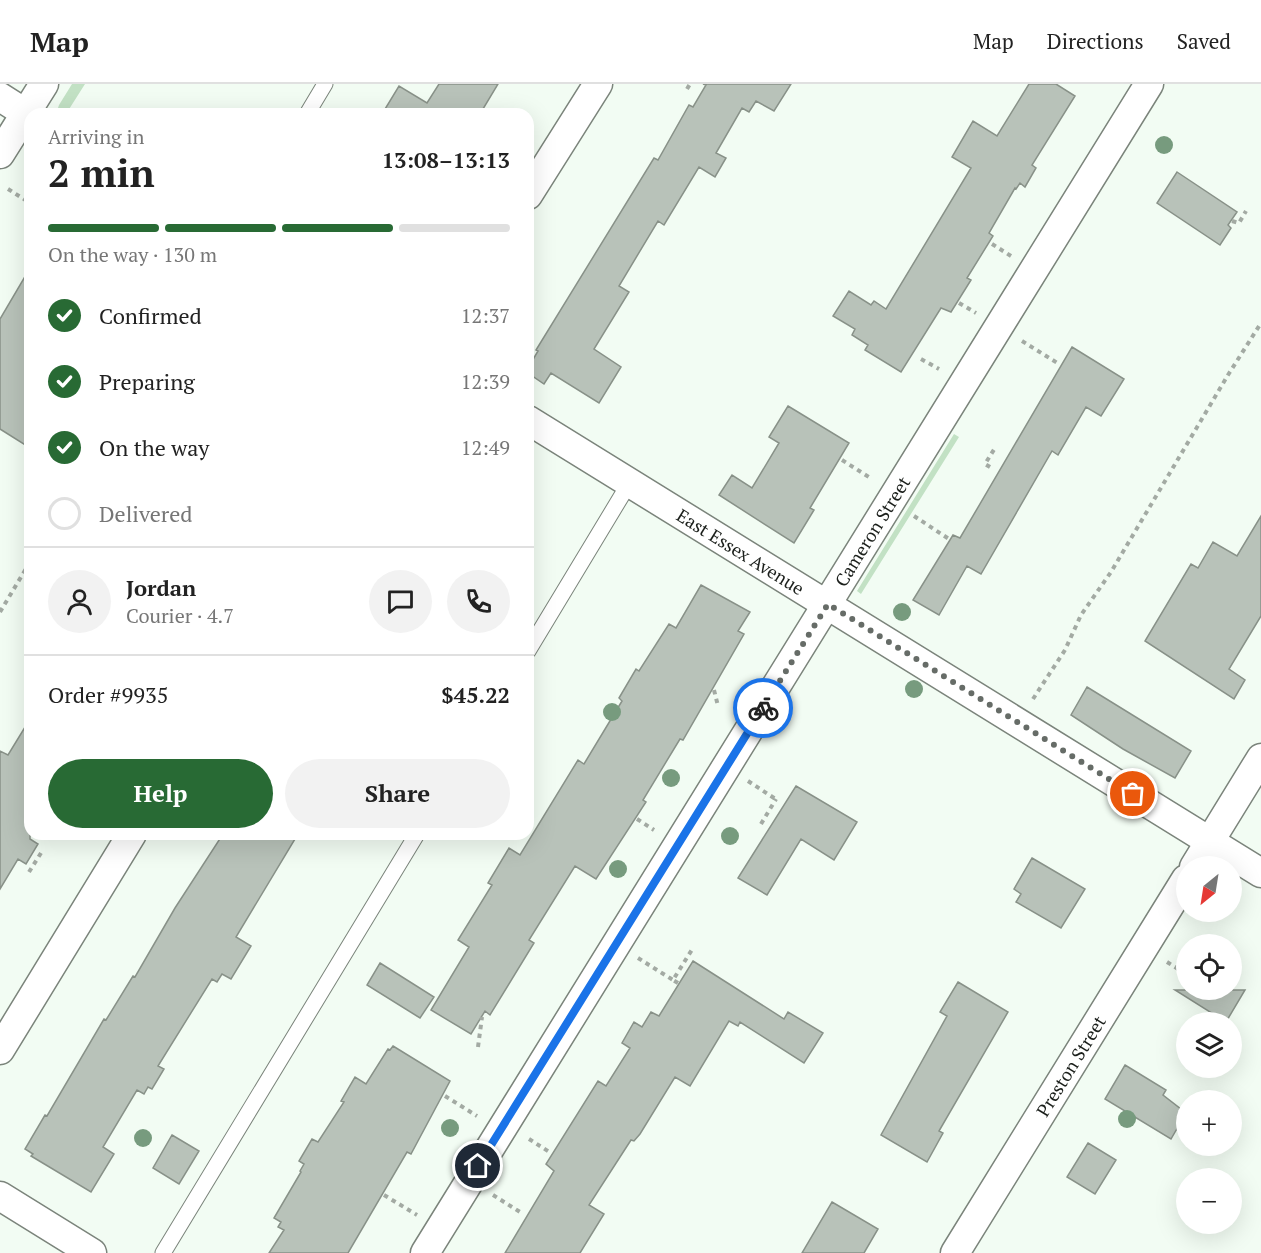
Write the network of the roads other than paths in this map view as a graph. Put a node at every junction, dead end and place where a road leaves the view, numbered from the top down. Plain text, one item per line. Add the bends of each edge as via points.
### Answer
1 (44, 84) edge
2 (325, 84) edge
3 (598, 84) edge
4 (1149, 84) edge
5 (0, 97) edge
6 (31, 108) edge
7 (311, 108) edge
8 (24, 112) edge
9 (24, 120) edge
10 (0, 154) edge
11 (534, 185) edge
12 (534, 424) edge
13 (630, 483) junction
14 (828, 604) junction
15 (534, 641) edge
16 (1261, 758) edge
17 (128, 840) edge
18 (413, 840) edge
19 (1210, 841) junction
20 (1201, 856) edge
21 (1261, 873) edge
22 (1176, 895) edge
23 (0, 1050) edge
24 (0, 1196) edge
25 (92, 1253) edge
26 (163, 1253) edge
27 (425, 1253) edge
28 (955, 1253) edge

1 - 6 street
2 - 7 lane
3 - 11 street
4 - 14 street, Cameron Street
5 - 8 street
9 - 10 street
12 - 13 street, East Essex Avenue
13 - 14 street, East Essex Avenue
13 - 15 lane
14 - 19 street, East Essex Avenue
14 - 27 street, Cameron Street
16 - 19 street
17 - 23 street
18 - 26 lane
19 - 20 street
19 - 21 street, East Essex Avenue
22 - 28 street, Preston Street
24 - 25 street

